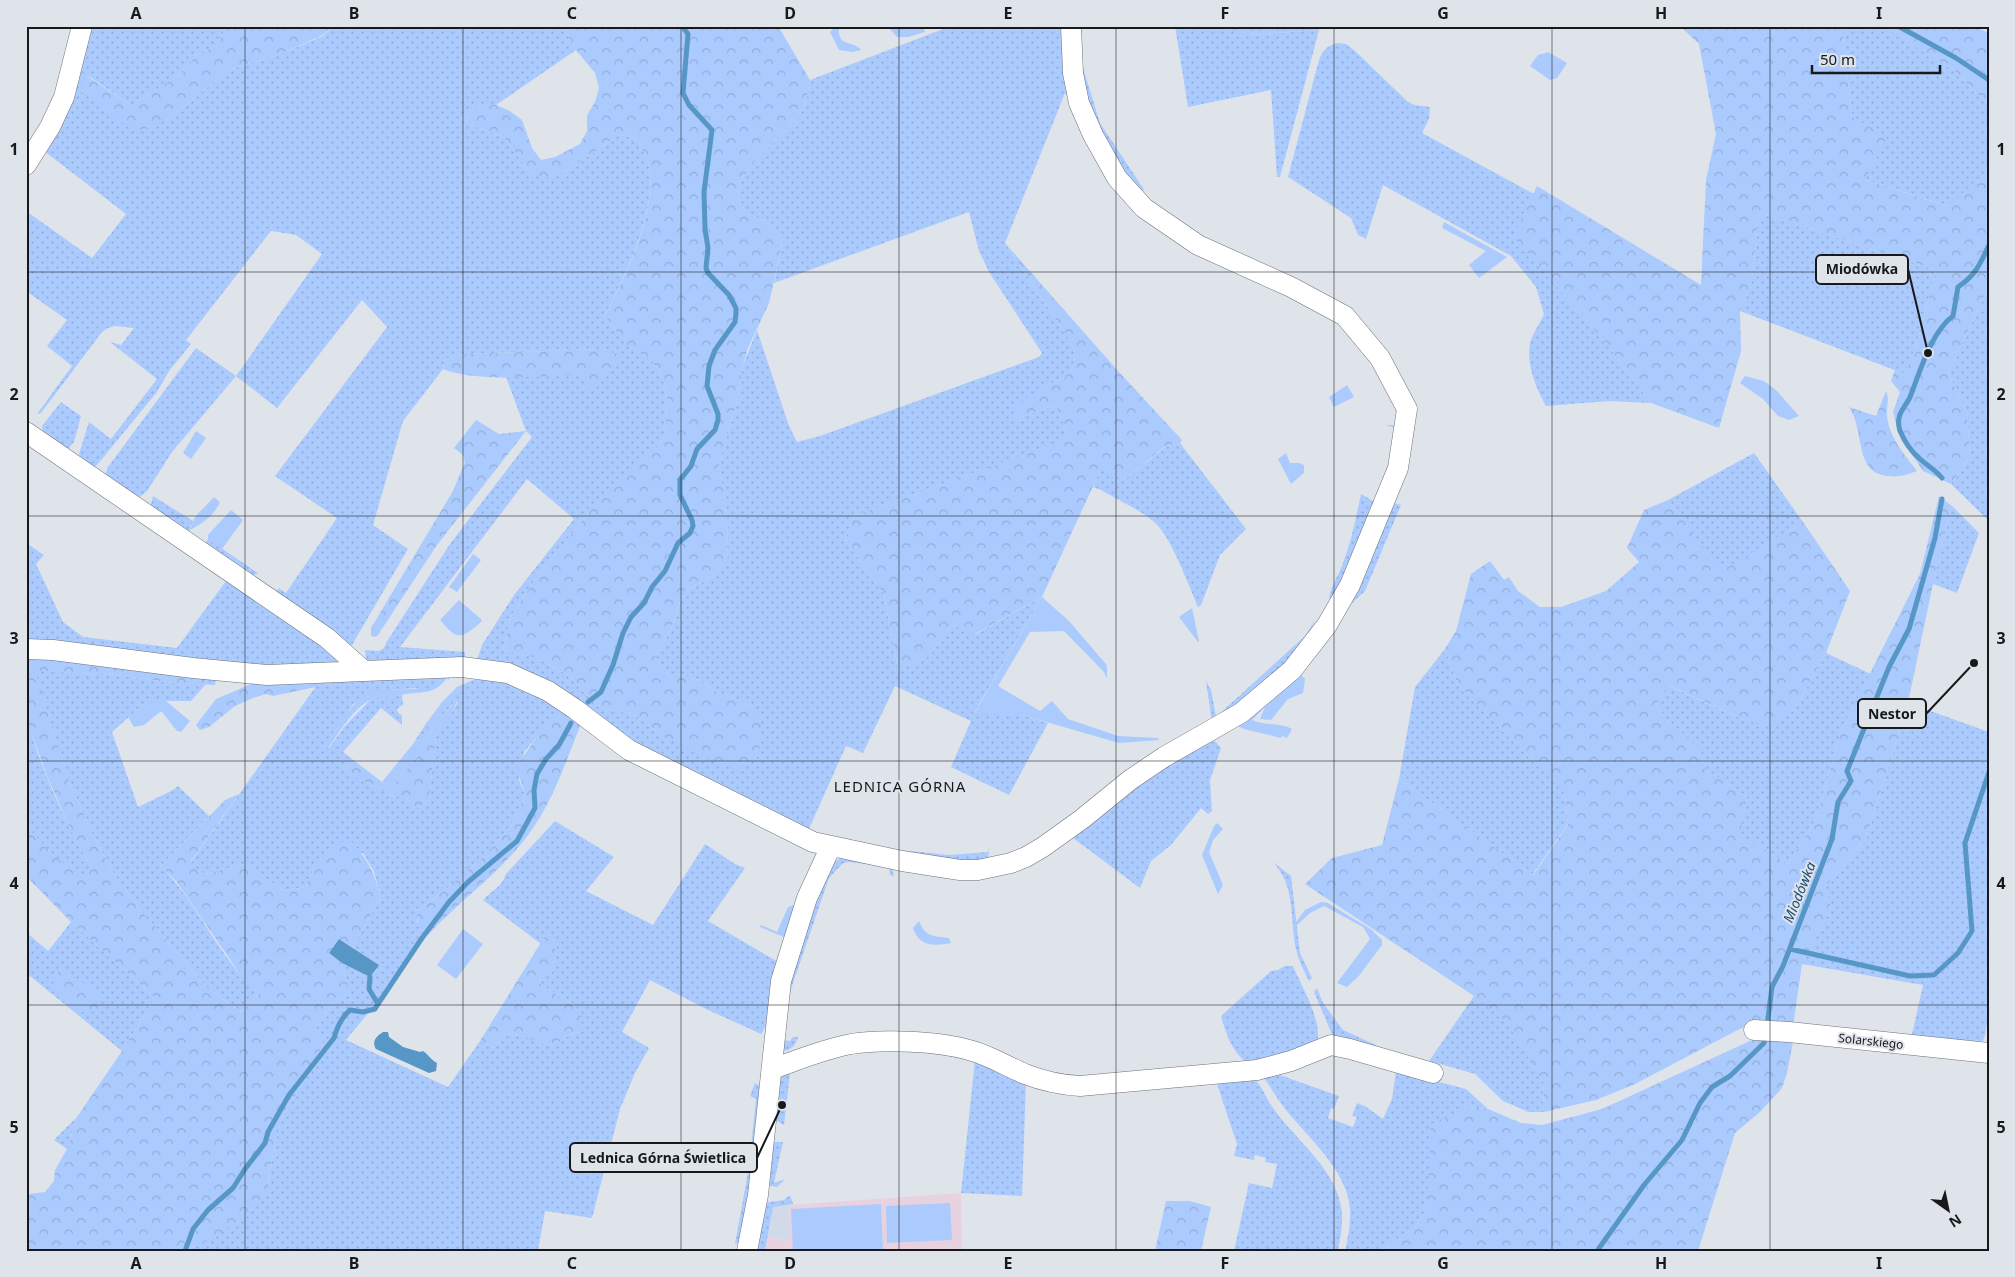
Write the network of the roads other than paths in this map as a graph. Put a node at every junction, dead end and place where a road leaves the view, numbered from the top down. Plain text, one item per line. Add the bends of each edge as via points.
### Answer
1 (82, 26) edge
2 (1071, 26) edge
3 (26, 165) edge
4 (26, 432) edge
5 (26, 649) edge
6 (364, 671) junction
7 (830, 846) junction
8 (1754, 1030) dead end
9 (1989, 1053) edge
10 (772, 1069) junction
11 (1433, 1073) dead end
12 (748, 1251) edge

1 - 3 street via 61,105
2 - 7 street via 1073,73 1080,103 1117,178 1144,208 1198,245 1345,316 1380,358 1407,409 1398,468 1350,585 1327,625 1292,670 1241,713 1130,780 1043,847 1011,863 960,870
4 - 6 street via 327,638
5 - 6 street via 267,675
6 - 7 street via 462,667 508,673 548,691 629,750 813,842
7 - 10 street via 806,898 781,981
8 - 9 street, Solarskiego
10 - 11 street via 852,1044 891,1042 968,1050 1061,1085 1257,1070 1331,1045
10 - 12 street via 758,1195

